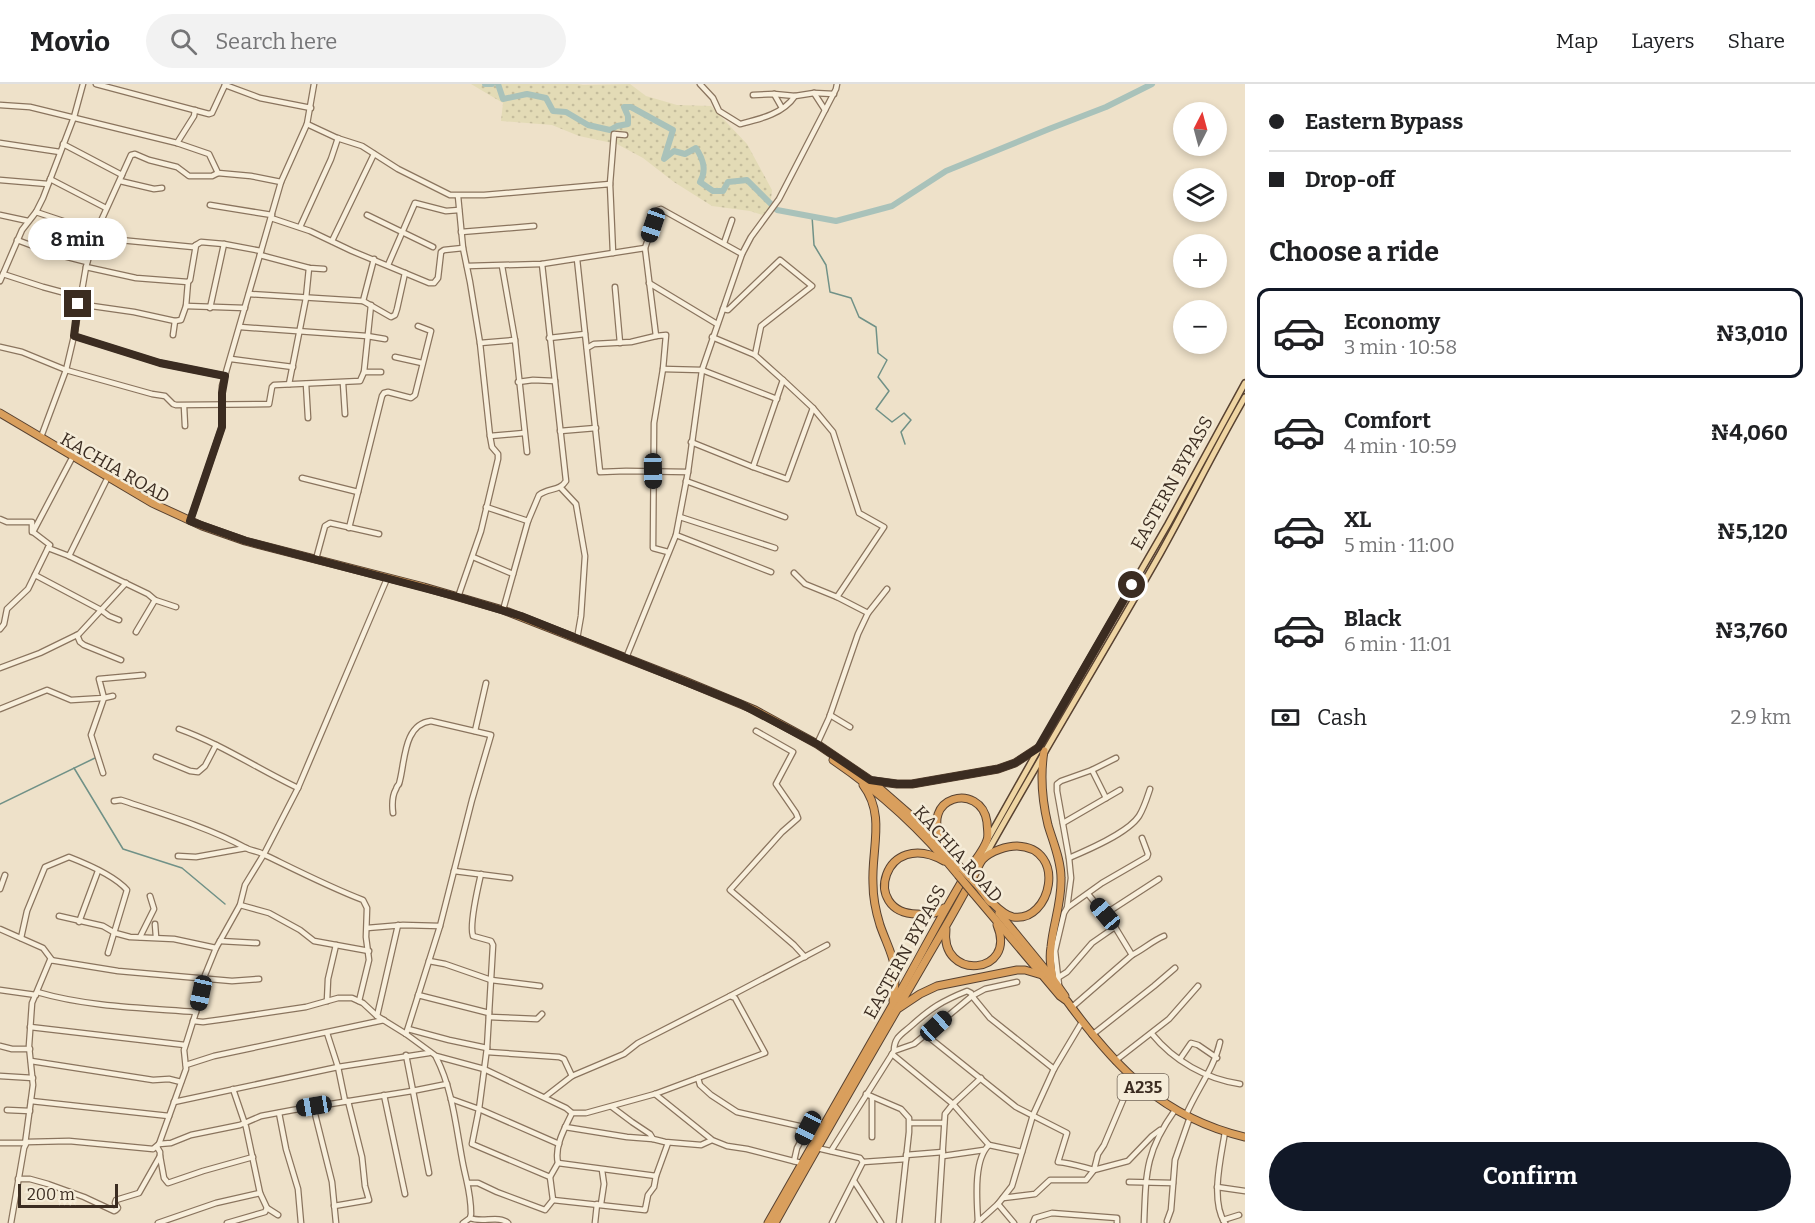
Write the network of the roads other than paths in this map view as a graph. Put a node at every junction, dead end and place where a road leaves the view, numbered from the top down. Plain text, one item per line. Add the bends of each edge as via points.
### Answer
1 (83, 84) edge
2 (96, 84) edge
3 (314, 84) edge
4 (700, 84) edge
5 (838, 84) edge
6 (224, 85) edge
7 (814, 93) junction
8 (774, 94) junction
9 (834, 94) junction
10 (753, 95) dead end
11 (795, 96) junction
12 (0, 105) edge
13 (311, 108) junction
14 (782, 108) junction
15 (195, 110) junction
16 (825, 110) junction
17 (74, 117) junction
18 (307, 124) junction
19 (625, 135) dead end
20 (338, 138) junction
21 (0, 143) edge
22 (177, 143) junction
23 (63, 144) junction
24 (60, 152) junction
25 (374, 154) junction
26 (218, 172) junction
27 (122, 175) junction
28 (0, 180) edge
29 (49, 181) junction
30 (120, 181) junction
31 (281, 182) junction
32 (610, 184) junction
33 (162, 188) dead end
34 (458, 196) junction
35 (210, 205) dead end
36 (106, 208) junction
37 (459, 210) junction
38 (36, 212) junction
39 (0, 215) edge
40 (367, 215) dead end
41 (271, 217) junction
42 (28, 220) junction
43 (732, 220) dead end
44 (534, 226) dead end
45 (300, 227) junction
46 (96, 232) junction
47 (461, 232) junction
48 (403, 233) junction
49 (17, 240) junction
50 (332, 241) junction
51 (724, 243) junction
52 (225, 244) junction
53 (196, 245) junction
54 (433, 247) dead end
55 (463, 248) junction
56 (645, 248) junction
57 (260, 253) junction
58 (613, 254) junction
59 (742, 254) junction
60 (374, 259) junction
61 (577, 259) junction
62 (542, 264) junction
63 (86, 265) junction
64 (388, 265) junction
65 (502, 266) junction
66 (467, 267) junction
67 (309, 268) junction
68 (324, 269) dead end
69 (405, 273) junction
70 (3, 274) junction
71 (0, 280) edge
72 (188, 282) junction
73 (649, 283) junction
74 (615, 287) dead end
75 (249, 294) junction
76 (80, 297) junction
77 (306, 298) junction
78 (363, 301) junction
79 (78, 304) junction
80 (371, 304) junction
81 (186, 306) junction
82 (210, 308) junction
83 (245, 308) junction
84 (723, 309) junction
85 (175, 321) junction
86 (717, 324) junction
87 (418, 326) dead end
88 (240, 327) junction
89 (300, 331) junction
90 (172, 335) dead end
91 (74, 336) junction
92 (367, 336) junction
93 (586, 336) junction
94 (656, 336) junction
95 (712, 337) junction
96 (549, 338) junction
97 (385, 339) dead end
98 (514, 340) junction
99 (480, 343) junction
100 (594, 344) junction
101 (620, 344) junction
102 (0, 346) edge
103 (587, 348) junction
104 (755, 355) junction
105 (395, 357) dead end
106 (231, 359) junction
107 (422, 363) junction
108 (293, 367) junction
109 (663, 369) junction
110 (66, 370) junction
111 (702, 370) junction
112 (364, 372) junction
113 (381, 372) dead end
114 (225, 376) junction
115 (783, 380) junction
116 (555, 381) junction
117 (518, 382) junction
118 (343, 383) junction
119 (1245, 383) edge
120 (290, 384) junction
121 (306, 384) junction
122 (1245, 397) edge
123 (777, 399) junction
124 (183, 405) junction
125 (222, 405) junction
126 (813, 408) junction
127 (0, 413) edge
128 (345, 414) dead end
129 (0, 418) edge
130 (308, 418) dead end
131 (185, 426) dead end
132 (596, 428) junction
133 (560, 431) junction
134 (524, 433) junction
135 (490, 436) junction
136 (41, 437) junction
137 (691, 442) junction
138 (527, 452) dead end
139 (71, 460) junction
140 (753, 467) junction
141 (94, 471) junction
142 (653, 471) junction
143 (688, 472) junction
144 (302, 478) dead end
145 (106, 481) junction
146 (686, 481) junction
147 (561, 488) junction
148 (358, 492) junction
149 (486, 507) junction
150 (680, 517) junction
151 (785, 517) dead end
152 (0, 519) edge
153 (190, 521) junction
154 (528, 521) junction
155 (349, 528) junction
156 (33, 532) junction
157 (379, 534) dead end
158 (676, 535) junction
159 (48, 548) junction
160 (775, 548) dead end
161 (668, 552) junction
162 (69, 556) junction
163 (473, 557) junction
164 (316, 559) junction
165 (771, 572) dead end
166 (794, 573) dead end
167 (513, 574) junction
168 (35, 575) junction
169 (386, 582) junction
170 (126, 583) junction
171 (887, 589) dead end
172 (458, 597) junction
173 (837, 597) junction
174 (155, 600) junction
175 (176, 607) dead end
176 (101, 610) junction
177 (503, 610) junction
178 (868, 613) junction
179 (119, 620) dead end
180 (0, 629) edge
181 (136, 632) dead end
182 (77, 635) junction
183 (577, 639) junction
184 (626, 658) junction
185 (121, 660) dead end
186 (0, 668) edge
187 (648, 669) junction
188 (143, 675) dead end
189 (486, 683) dead end
190 (113, 696) dead end
191 (104, 698) junction
192 (1, 707) edge
193 (831, 715) junction
194 (850, 727) dead end
195 (179, 729) dead end
196 (475, 731) junction
197 (756, 731) dead end
198 (817, 744) junction
199 (216, 745) junction
200 (1041, 750) junction
201 (156, 757) dead end
202 (1116, 758) dead end
203 (1092, 770) junction
204 (103, 773) dead end
205 (855, 774) junction
206 (870, 780) junction
207 (298, 788) junction
208 (1150, 789) dead end
209 (1120, 790) dead end
210 (1106, 798) junction
211 (114, 801) dead end
212 (393, 813) dead end
213 (1063, 823) junction
214 (1142, 838) dead end
215 (988, 839) junction
216 (246, 848) junction
217 (947, 851) junction
218 (264, 854) junction
219 (178, 856) dead end
220 (1069, 858) junction
221 (983, 859) junction
222 (948, 863) junction
223 (98, 871) junction
224 (454, 871) junction
225 (960, 872) junction
226 (481, 874) junction
227 (5, 875) dead end
228 (510, 878) dead end
229 (1159, 879) dead end
230 (0, 889) edge
231 (975, 889) junction
232 (1088, 894) junction
233 (150, 896) dead end
234 (988, 899) junction
235 (240, 906) junction
236 (946, 907) junction
237 (1067, 908) junction
238 (1105, 914) junction
239 (59, 916) dead end
240 (993, 917) junction
241 (79, 922) junction
242 (155, 924) dead end
243 (398, 925) junction
244 (947, 925) junction
245 (440, 926) junction
246 (1115, 927) junction
247 (367, 928) junction
248 (0, 929) edge
249 (115, 933) junction
250 (1164, 936) dead end
251 (140, 937) junction
252 (156, 937) junction
253 (21, 938) junction
254 (220, 941) junction
255 (257, 943) dead end
256 (336, 945) junction
257 (827, 945) dead end
258 (216, 948) junction
259 (369, 951) junction
260 (108, 953) dead end
261 (1132, 955) junction
262 (805, 957) junction
263 (51, 960) junction
264 (429, 961) junction
265 (1174, 968) dead end
266 (1042, 975) junction
267 (204, 977) junction
268 (1056, 978) junction
269 (259, 979) dead end
270 (491, 981) junction
271 (1017, 982) dead end
272 (540, 986) dead end
273 (1198, 987) dead end
274 (0, 990) edge
275 (36, 994) junction
276 (418, 996) junction
277 (730, 996) junction
278 (972, 996) junction
279 (327, 1001) junction
280 (359, 1001) junction
281 (1069, 1005) junction
282 (895, 1007) junction
283 (196, 1012) junction
284 (542, 1014) dead end
285 (489, 1015) junction
286 (377, 1016) junction
287 (384, 1020) junction
288 (192, 1021) junction
289 (1082, 1022) junction
290 (30, 1027) junction
291 (407, 1031) junction
292 (327, 1033) junction
293 (1152, 1034) junction
294 (926, 1035) junction
295 (1092, 1035) junction
296 (1220, 1042) dead end
297 (185, 1045) junction
298 (0, 1046) edge
299 (30, 1049) junction
300 (487, 1050) junction
301 (429, 1053) junction
302 (893, 1053) junction
303 (406, 1055) junction
304 (436, 1056) junction
305 (1217, 1058) junction
306 (1180, 1059) junction
307 (31, 1061) junction
308 (1115, 1061) junction
309 (186, 1065) junction
310 (338, 1067) junction
311 (484, 1069) junction
312 (1054, 1069) junction
313 (0, 1076) edge
314 (572, 1076) junction
315 (1207, 1076) junction
316 (33, 1078) junction
317 (698, 1078) junction
318 (981, 1078) junction
319 (1132, 1079) junction
320 (181, 1082) junction
321 (447, 1084) junction
322 (1240, 1084) dead end
323 (233, 1089) junction
324 (412, 1091) junction
325 (655, 1094) junction
326 (866, 1094) junction
327 (384, 1095) junction
328 (545, 1097) junction
329 (872, 1097) junction
330 (451, 1099) junction
331 (31, 1101) junction
332 (346, 1101) junction
333 (174, 1102) junction
334 (953, 1104) junction
335 (314, 1106) junction
336 (612, 1107) junction
337 (479, 1109) junction
338 (7, 1110) dead end
339 (30, 1110) junction
340 (1175, 1110) junction
341 (279, 1113) junction
342 (572, 1113) junction
343 (1033, 1115) junction
344 (169, 1116) junction
345 (1188, 1116) junction
346 (244, 1123) junction
347 (944, 1123) junction
348 (910, 1124) junction
349 (565, 1127) junction
350 (1160, 1130) junction
351 (1225, 1132) junction
352 (872, 1137) dead end
353 (1245, 1137) edge
354 (653, 1139) junction
355 (712, 1140) junction
356 (0, 1143) edge
357 (668, 1143) junction
358 (25, 1144) junction
359 (559, 1144) junction
360 (988, 1145) junction
361 (158, 1146) junction
362 (817, 1148) junction
363 (984, 1150) junction
364 (831, 1151) junction
365 (1022, 1152) junction
366 (943, 1154) junction
367 (160, 1156) junction
368 (253, 1157) junction
369 (906, 1157) junction
370 (798, 1162) junction
371 (863, 1162) junction
372 (558, 1163) junction
373 (602, 1170) junction
374 (1094, 1170) junction
375 (429, 1173) dead end
376 (550, 1176) junction
377 (656, 1176) junction
378 (18, 1179) junction
379 (854, 1181) junction
380 (1129, 1182) dead end
381 (1146, 1182) junction
382 (468, 1183) junction
383 (1173, 1184) junction
384 (1217, 1187) junction
385 (1245, 1191) edge
386 (261, 1193) junction
387 (405, 1194) dead end
388 (1003, 1198) junction
389 (553, 1200) junction
390 (599, 1204) junction
391 (998, 1204) junction
392 (334, 1206) junction
393 (267, 1208) junction
394 (278, 1215) dead end
395 (1239, 1215) dead end
396 (470, 1218) junction
397 (238, 1221) edge
398 (1167, 1221) dead end
399 (1222, 1221) edge
400 (977, 1222) edge
401 (11, 1223) edge
402 (158, 1223) edge
403 (227, 1223) edge
404 (301, 1223) edge
405 (336, 1223) edge
406 (464, 1223) edge
407 (508, 1223) edge
408 (595, 1223) edge
409 (768, 1223) edge
410 (775, 1223) edge
411 (832, 1223) edge
412 (881, 1223) edge
413 (899, 1223) edge
414 (938, 1223) edge
415 (1014, 1223) edge
416 (1033, 1223) edge
417 (1116, 1223) edge
418 (1144, 1223) edge

1 - 17 street
2 - 15 street
3 - 13 street
4 - 14 street via 719,111 740,124
5 - 9 street
6 - 13 street via 260,98
6 - 15 street via 212,113
7 - 9 street
7 - 11 street
7 - 16 street
8 - 10 street
8 - 11 street
8 - 14 street
9 - 16 street
11 - 14 street
12 - 17 street via 30,106
13 - 18 street
15 - 22 street
16 - 59 street via 775,206
17 - 22 street
17 - 23 street
18 - 20 street
18 - 31 street
19 - 32 street via 614,135
20 - 25 street
20 - 45 street
21 - 24 street
22 - 26 street via 209,154
23 - 24 street
23 - 27 street
24 - 29 street
25 - 34 street via 420,181
25 - 50 street
26 - 27 street via 189,176 177,167 133,154
26 - 31 street
27 - 30 street
28 - 29 street
29 - 36 street
29 - 38 street
30 - 33 street
30 - 36 street
31 - 41 street
32 - 34 street
32 - 58 street
34 - 37 street
35 - 41 street
36 - 46 street
37 - 47 street
37 - 48 street via 446,211 416,202
38 - 42 street
38 - 46 street
39 - 42 street
40 - 48 street
41 - 45 street
41 - 57 street
42 - 49 street
43 - 51 street
44 - 47 street
45 - 50 street
46 - 53 street via 135,242
46 - 63 street
47 - 55 street
48 - 54 street
48 - 64 street
49 - 63 street
49 - 70 street
50 - 60 street
51 - 56 street via 661,209
51 - 59 street
52 - 53 street
52 - 57 street
52 - 82 street
53 - 72 street
55 - 66 street
55 - 69 street via 441,252 434,283
56 - 58 street
56 - 73 street
57 - 67 street
57 - 75 street
58 - 61 street
59 - 84 street
60 - 64 street
60 - 78 street
61 - 62 street
61 - 93 street
62 - 65 street
62 - 96 street
63 - 72 street via 136,278
63 - 76 street
64 - 69 street
65 - 66 street
65 - 98 street
66 - 99 street
67 - 68 street
67 - 77 street
69 - 80 street via 393,317
70 - 71 street
70 - 76 street
72 - 81 street
73 - 86 street
73 - 94 street
74 - 101 street
75 - 77 street
75 - 83 street
76 - 79 street
77 - 78 street
77 - 89 street
78 - 80 street
79 - 85 street
79 - 91 street
80 - 92 street
81 - 82 street
81 - 85 street via 183,319
82 - 83 street
83 - 88 street
84 - 86 street
84 - 104 street via 728,310 780,260 812,286 761,326
85 - 90 street
86 - 95 street
87 - 107 street via 431,331
88 - 89 street
88 - 106 street
89 - 92 street
89 - 108 street
91 - 110 street
91 - 114 street via 160,363
92 - 97 street
92 - 112 street
93 - 96 street
93 - 100 street
93 - 103 street
94 - 101 street
94 - 109 street via 666,336
95 - 104 street
95 - 111 street
96 - 116 street
98 - 99 street
98 - 117 street
99 - 135 street
100 - 101 street
100 - 103 street
102 - 110 street
103 - 132 street
104 - 115 street
105 - 107 street
106 - 108 street
106 - 114 street
107 - 148 street via 414,397 388,392 382,396
108 - 120 street
109 - 111 street
109 - 142 street via 654,423
110 - 124 street via 161,394 172,404
110 - 136 street
111 - 123 street
111 - 137 street
112 - 113 street
112 - 118 street via 358,382
114 - 125 street
115 - 123 street
115 - 126 street
116 - 117 street
116 - 133 street
117 - 134 street
118 - 121 street
118 - 128 street
119 - 200 main road, EASTERN BYPASS
120 - 121 street
120 - 125 street via 274,385 269,404
121 - 130 street
122 - 200 main road, EASTERN BYPASS via 1161,553
123 - 140 street
124 - 125 street
124 - 131 street
125 - 153 street via 222,427
126 - 140 street via 787,479
126 - 173 street via 832,432 859,513 884,526
127 - 136 highway, KACHIA ROAD / A235
129 - 139 highway, KACHIA ROAD / A235
132 - 133 street
132 - 142 street via 600,472
133 - 147 street via 566,481
134 - 135 street
134 - 138 street
135 - 149 street via 499,456
136 - 141 highway, KACHIA ROAD / A235
137 - 140 street
137 - 143 street
139 - 141 highway, KACHIA ROAD / A235
139 - 156 street
141 - 145 highway, KACHIA ROAD / A235
141 - 153 highway, KACHIA ROAD / A235
142 - 143 street
142 - 161 street via 653,548
143 - 146 street
144 - 148 street
145 - 162 street
145 - 169 highway, KACHIA ROAD / A235 via 164,514 212,535
146 - 150 street
146 - 151 street
147 - 154 street via 541,493
147 - 183 street via 576,504 585,563
148 - 155 street
149 - 154 street
149 - 163 street
150 - 158 street
150 - 160 street
152 - 156 street via 32,522
153 - 164 highway, KACHIA ROAD / A235
154 - 167 street
155 - 157 street
155 - 164 street via 325,526
156 - 159 street via 50,545
158 - 161 street
158 - 165 street
159 - 162 street
159 - 168 street
161 - 184 street
162 - 170 street
163 - 167 street
163 - 172 street
164 - 172 highway, KACHIA ROAD / A235
166 - 173 street via 805,584
167 - 177 street
168 - 176 street
168 - 180 street via 28,589 8,607
169 - 187 highway, KACHIA ROAD / A235 via 501,615
169 - 207 street
170 - 174 street
170 - 176 street
171 - 178 street
172 - 177 highway, KACHIA ROAD / A235
173 - 178 street
174 - 175 street
174 - 181 street
176 - 179 street
176 - 182 street
177 - 183 highway, KACHIA ROAD / A235
178 - 193 street
182 - 185 street via 84,645
182 - 186 street
183 - 184 highway, KACHIA ROAD / A235
184 - 187 highway, KACHIA ROAD / A235
187 - 198 highway, KACHIA ROAD / A235 via 741,704
187 - 205 highway, KACHIA ROAD / A235 via 756,715
188 - 191 street via 99,679
189 - 196 street
190 - 191 street
191 - 192 street via 71,700 47,690
191 - 204 street via 91,735
193 - 194 street
193 - 198 street
195 - 199 street
196 - 212 street via 431,721 418,726 407,743 392,801
196 - 224 street via 490,735
197 - 262 street via 793,752 776,784 798,818 730,890
198 - 205 highway, KACHIA ROAD / A235
199 - 201 street via 198,772
199 - 207 street
200 - 206 highway via 988,771 912,784
200 - 215 main road, EASTERN BYPASS
200 - 221 main road, EASTERN BYPASS
200 - 268 highway via 1043,799 1061,879 1050,947
202 - 203 street
203 - 210 street
203 - 213 street via 1058,784
205 - 206 highway, KACHIA ROAD / A235
205 - 222 highway, KACHIA ROAD / A235 via 911,822
205 - 282 highway via 875,810 873,885 876,912 895,971
206 - 217 highway, KACHIA ROAD / A235
207 - 218 street
208 - 220 street via 1136,820
209 - 210 street
210 - 213 street
211 - 216 street via 165,814
213 - 220 street
214 - 232 street via 1147,857
215 - 217 highway via 985,814 979,805 957,798 941,808 936,818 936,829
215 - 236 highway, EASTERN BYPASS
216 - 218 street
216 - 219 street via 196,857
217 - 225 highway, A235
218 - 235 street via 245,885
218 - 247 street via 363,900
220 - 237 street
221 - 234 highway via 1007,847 1021,847 1041,856 1050,875 1041,903 1024,915 1011,917
221 - 244 highway, EASTERN BYPASS
222 - 225 highway, KACHIA ROAD / A235
222 - 236 highway via 931,855 910,854 892,864 884,881 893,906 906,913 935,913
223 - 241 street
223 - 249 street via 127,890
223 - 253 street via 69,857 45,867
224 - 226 street
224 - 245 street
225 - 231 highway, KACHIA ROAD / A235, bridge
226 - 228 street
226 - 270 street via 471,931 473,936 493,945
227 - 230 street
229 - 238 street
231 - 234 highway, A235
231 - 240 highway, KACHIA ROAD / A235
232 - 237 street
232 - 238 street
233 - 251 street via 154,909
234 - 268 highway, A235
235 - 254 street
235 - 256 street via 269,913 314,941
236 - 282 highway, EASTERN BYPASS
237 - 268 street via 1055,951
238 - 246 street
239 - 241 street
240 - 244 highway via 1000,932 999,949 991,960 978,966 963,964 953,955 947,943
240 - 266 highway, KACHIA ROAD / A235
241 - 249 street via 103,926
242 - 252 street
243 - 245 street
243 - 247 street
243 - 286 street
244 - 282 highway, EASTERN BYPASS
245 - 264 street
246 - 261 street
246 - 268 street
247 - 259 street
248 - 253 street
249 - 251 street
249 - 260 street
250 - 261 street
251 - 252 street
252 - 258 street
253 - 263 street via 43,948
254 - 255 street
254 - 258 street
256 - 259 street
256 - 279 street
257 - 262 street
258 - 267 street
259 - 280 street
261 - 281 street
262 - 277 street
263 - 267 street via 118,971
263 - 275 street
264 - 270 street
264 - 276 street
265 - 295 street
266 - 281 highway, KACHIA ROAD / A235
266 - 282 highway via 1017,970 946,983
267 - 269 street
267 - 283 street
268 - 281 highway, A235
270 - 272 street
270 - 285 street
271 - 278 street
273 - 293 street
274 - 275 street
275 - 283 street
275 - 290 street
276 - 285 street
276 - 291 street
277 - 314 street via 624,1054
277 - 317 street via 735,998 765,1053
278 - 294 street
278 - 302 street via 967,992 937,1004 897,1038
278 - 312 street via 990,1017
279 - 280 street
279 - 288 street via 235,1018
280 - 286 street
281 - 289 highway, KACHIA ROAD / A235
282 - 362 highway, EASTERN BYPASS
282 - 370 highway, EASTERN BYPASS
283 - 288 street
284 - 285 street via 537,1019
285 - 300 street
286 - 287 street
287 - 291 street
287 - 292 street
288 - 297 street
289 - 295 highway, KACHIA ROAD / A235
289 - 312 street
290 - 297 street
290 - 299 street
291 - 300 street
291 - 301 street
292 - 309 street
292 - 310 street
293 - 306 street
293 - 308 street
294 - 302 street
294 - 318 street
295 - 308 highway, KACHIA ROAD / A235
296 - 305 street
297 - 309 street
298 - 299 street
299 - 307 street
300 - 311 street
300 - 314 street via 564,1059
301 - 303 street
301 - 304 street
302 - 326 street
302 - 334 street
303 - 310 street
303 - 324 street
304 - 311 street
304 - 321 street
305 - 306 street via 1191,1043
305 - 315 street
306 - 315 street
307 - 316 street
307 - 320 street
308 - 319 highway, KACHIA ROAD / A235
309 - 320 street
310 - 323 street
310 - 332 street
311 - 328 street
311 - 337 street
312 - 343 street
313 - 316 street
314 - 328 street
315 - 322 street
315 - 345 street via 1196,1092
316 - 331 street
317 - 325 street
317 - 370 street via 711,1095 737,1112 808,1128 797,1148
318 - 334 street
318 - 343 street via 1016,1107
319 - 340 highway, KACHIA ROAD / A235
319 - 374 street
320 - 333 street
321 - 324 street
321 - 330 street
323 - 333 street
323 - 346 street
324 - 327 street
324 - 375 street
325 - 336 street
325 - 355 street
326 - 329 street
326 - 364 street
327 - 332 street
327 - 387 street
328 - 342 street
329 - 348 street via 901,1109
329 - 352 street
330 - 337 street
330 - 382 street
331 - 339 street
331 - 344 street
332 - 335 street
332 - 392 street via 369,1200
333 - 344 street
334 - 347 street
334 - 360 street
335 - 341 street
335 - 392 street
336 - 342 street
336 - 354 street
337 - 359 street
337 - 376 street via 472,1144
338 - 339 street
339 - 358 street
340 - 345 highway, KACHIA ROAD / A235
340 - 350 street
341 - 346 street
341 - 404 street via 298,1190
342 - 349 street
343 - 365 street
343 - 374 street via 1067,1133 1058,1162
344 - 361 street
345 - 351 highway, KACHIA ROAD / A235
345 - 383 street
346 - 361 street
346 - 368 street
347 - 348 street
347 - 366 street
348 - 369 street
349 - 354 street
349 - 359 street
350 - 374 street via 1128,1161
350 - 381 street
351 - 353 highway, KACHIA ROAD / A235
351 - 384 street
354 - 357 street
355 - 357 street via 701,1145
355 - 370 street
356 - 358 street
357 - 377 street
358 - 361 street via 69,1141 153,1149
358 - 378 street
359 - 372 street
360 - 363 street
360 - 365 street
361 - 367 street
362 - 364 street
362 - 410 highway, EASTERN BYPASS
363 - 366 street
363 - 400 street via 978,1176
364 - 371 street
365 - 388 street via 1012,1186
366 - 369 street
366 - 414 street
367 - 368 street via 168,1184
367 - 378 street via 142,1191 116,1200 118,1208 114,1211 48,1184
368 - 386 street
369 - 371 street
369 - 413 street
370 - 409 highway, EASTERN BYPASS
371 - 379 street
372 - 373 street
372 - 376 street
373 - 377 street
373 - 390 street
374 - 388 street via 1086,1180 1050,1180 1035,1194
376 - 389 street
377 - 390 street via 645,1210
378 - 401 street
379 - 411 street
379 - 412 street
380 - 381 street
381 - 383 street
381 - 418 street
382 - 389 street via 478,1183 545,1210
382 - 396 street
383 - 398 street
384 - 385 street
384 - 399 street
386 - 393 street
386 - 402 street
388 - 391 street
389 - 390 street
390 - 408 street
391 - 400 street
391 - 415 street
392 - 405 street
393 - 394 street
393 - 397 street
395 - 399 street
396 - 406 street
396 - 407 street
397 - 403 street
416 - 417 street via 1035,1218 1052,1214 1117,1218

